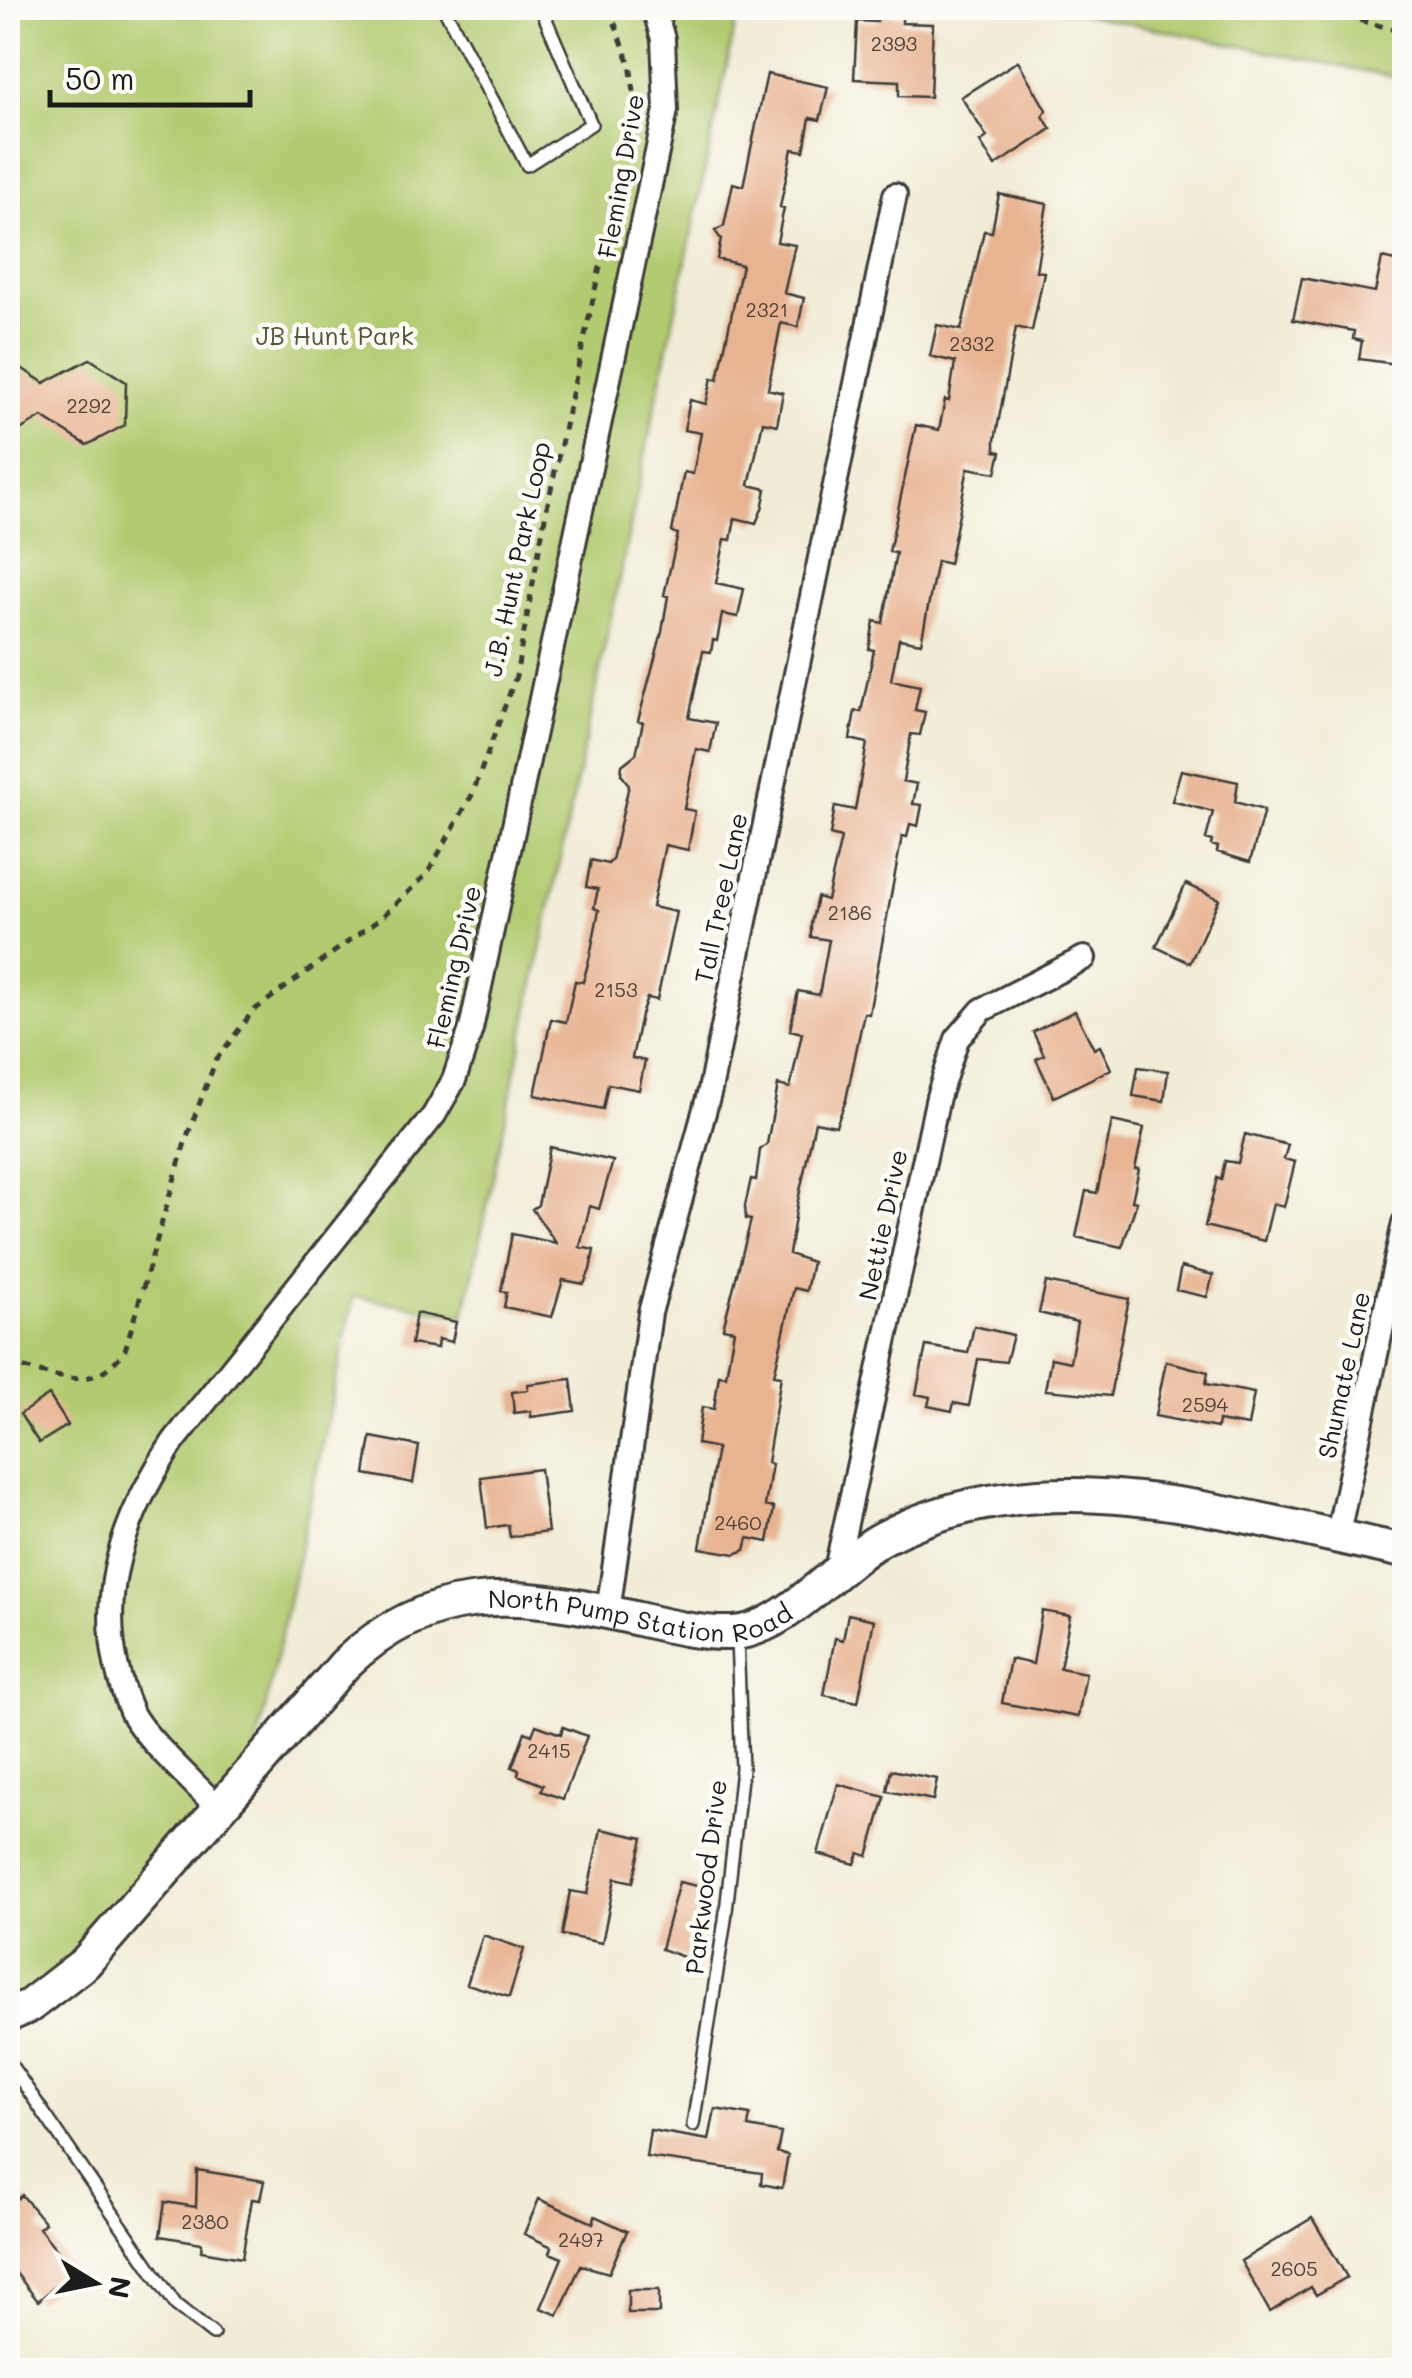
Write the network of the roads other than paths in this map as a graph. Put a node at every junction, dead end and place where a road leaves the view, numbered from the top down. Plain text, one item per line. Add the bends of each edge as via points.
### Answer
1 (444, 8) edge
2 (541, 8) edge
3 (654, 8) edge
4 (895, 194) dead end
5 (1084, 958) dead end
6 (1404, 1223) edge
7 (1337, 1538) junction
8 (1404, 1551) edge
9 (835, 1574) junction
10 (608, 1612) junction
11 (737, 1633) junction
12 (219, 1809) junction
13 (8, 2015) edge
14 (8, 2060) edge
15 (693, 2125) dead end
16 (214, 2334) dead end

1 - 2 lane via 528,166 592,124
3 - 12 street, Fleming Drive via 663,39 666,110 472,1029 434,1116 174,1441 141,1491 115,1558 112,1638 132,1714
4 - 10 street, Tall Tree Lane via 710,1090 650,1313
5 - 9 street, Nettie Drive via 982,1010 957,1039 938,1098
6 - 7 street, Shumate Lane
7 - 8 street, North Pump Station Road
7 - 9 street, North Pump Station Road via 1154,1501 1021,1496 952,1510 883,1538
9 - 11 street, North Pump Station Road via 785,1612
10 - 11 street, North Pump Station Road
10 - 12 street, North Pump Station Road via 478,1598 423,1610 376,1635 345,1664
11 - 15 lane, Parkwood Drive via 742,1769
12 - 13 street, North Pump Station Road via 85,1964
14 - 16 lane via 176,2304

